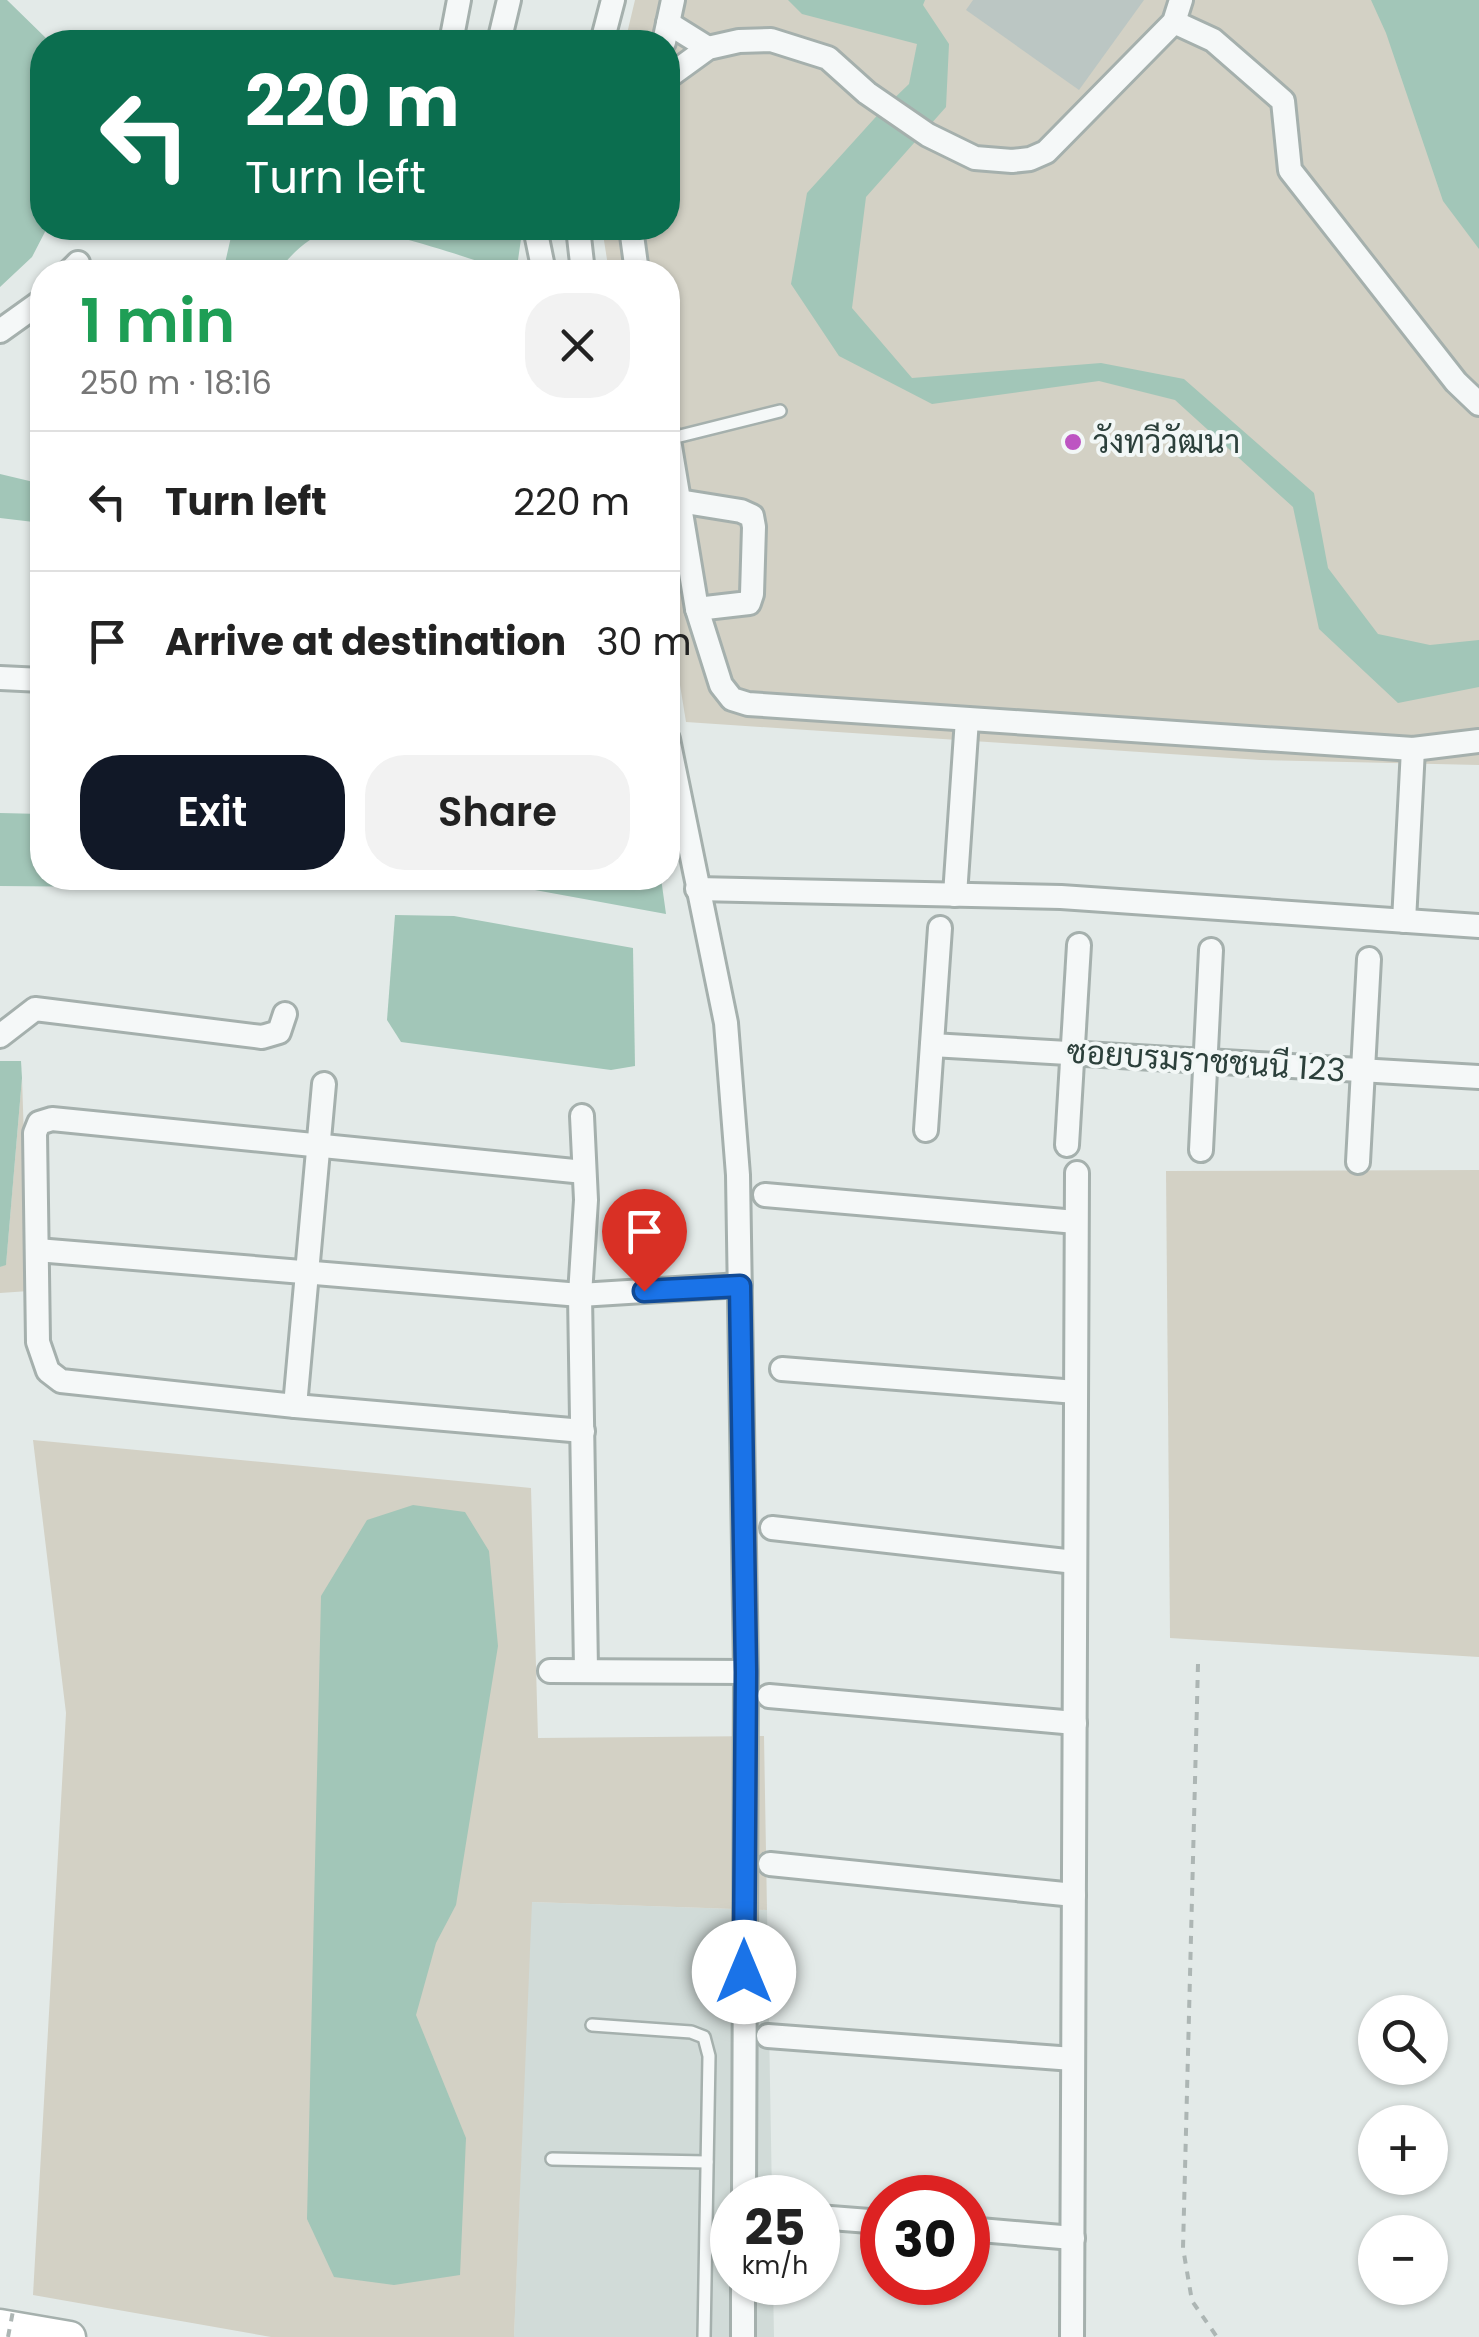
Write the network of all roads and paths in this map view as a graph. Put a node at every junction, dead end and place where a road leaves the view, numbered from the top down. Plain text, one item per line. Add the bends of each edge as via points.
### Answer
1 (458, 0) edge
2 (509, 0) edge
3 (613, 0) edge
4 (1178, 11) edge
5 (668, 22) edge
6 (453, 30) edge
7 (501, 30) edge
8 (605, 30) edge
9 (708, 48) junction
10 (680, 68) edge
11 (30, 310) edge
12 (0, 331) edge
13 (1479, 404) edge
14 (780, 411) dead end
15 (680, 433) edge
16 (680, 501) joint
17 (697, 609) junction
18 (0, 678) edge
19 (30, 679) edge
20 (967, 719) junction
21 (1479, 741) edge
22 (1413, 749) junction
23 (680, 803) edge
24 (696, 889) junction
25 (955, 895) junction
26 (1404, 921) junction
27 (1479, 926) edge
28 (940, 928) dead end
29 (1080, 945) dead end
30 (1211, 950) dead end
31 (1369, 959) dead end
32 (285, 1014) dead end
33 (0, 1036) edge
34 (932, 1045) junction
35 (1074, 1052) junction
36 (1206, 1060) junction
37 (1364, 1071) junction
38 (1479, 1077) edge
39 (324, 1084) dead end
40 (582, 1116) dead end
41 (926, 1130) dead end
42 (1067, 1145) dead end
43 (317, 1147) junction
44 (1201, 1150) dead end
45 (1358, 1162) dead end
46 (584, 1172) junction
47 (1077, 1173) dead end
48 (765, 1195) dead end
49 (1076, 1222) junction
50 (36, 1250) junction
51 (308, 1274) junction
52 (740, 1286) junction
53 (580, 1295) junction
54 (782, 1369) dead end
55 (1076, 1392) junction
56 (295, 1406) junction
57 (583, 1430) junction
58 (772, 1528) dead end
59 (1075, 1562) junction
60 (1198, 1664) dead end
61 (586, 1669) junction
62 (550, 1671) dead end
63 (746, 1672) junction
64 (769, 1696) dead end
65 (1075, 1723) junction
66 (770, 1864) dead end
67 (1074, 1895) junction
68 (592, 2025) dead end
69 (768, 2036) dead end
70 (1073, 2058) junction
71 (552, 2159) dead end
72 (706, 2162) junction
73 (744, 2175) edge
74 (990, 2231) edge
75 (1073, 2238) junction
76 (743, 2305) edge
77 (6, 2318) edge
78 (8, 2337) edge
79 (70, 2337) edge
80 (704, 2337) edge
81 (743, 2337) edge
82 (1072, 2337) edge
83 (1217, 2337) edge

1 - 6 street
2 - 7 street
3 - 8 street
4 - 9 street via 1046,152 1012,161 975,158 928,135 828,58 801,47 771,40
4 - 13 street via 1283,102 1290,170
5 - 9 street
9 - 10 street
11 - 12 street
14 - 15 lane
16 - 17 street
16 - 17 street via 741,511 752,516 754,527 748,604
17 - 20 street via 721,685 732,699
18 - 19 street
20 - 22 street
20 - 25 street
21 - 22 street
22 - 26 street
23 - 24 street
24 - 25 street
24 - 52 street via 726,1022
25 - 26 street
26 - 27 street
28 - 34 street
29 - 35 street
30 - 36 street
31 - 37 street
32 - 33 street via 279,1032 262,1037 35,1009
34 - 35 street, ซอยบรมราชชนนี 123
34 - 41 street
35 - 36 street, ซอยบรมราชชนนี 123
35 - 42 street
36 - 37 street, ซอยบรมราชชนนี 123
36 - 44 street
37 - 38 street, ซอยบรมราชชนนี 123
37 - 45 street
39 - 43 street
40 - 46 street
43 - 46 street
43 - 50 street via 52,1119 40,1123 34,1133
43 - 51 street
46 - 53 street
47 - 49 street
48 - 49 street
49 - 55 street
50 - 51 street
50 - 56 street via 38,1342 48,1371 61,1381
51 - 53 street
51 - 56 street
52 - 53 street
52 - 63 street
53 - 57 street
54 - 55 street
55 - 59 street
56 - 57 street
57 - 61 street
58 - 59 street
59 - 65 street
60 - 83 path via 1183,2248 1192,2301
61 - 62 street
61 - 63 street
63 - 73 street
64 - 65 street
65 - 67 street
66 - 67 street
67 - 70 street
68 - 72 lane via 704,2037
69 - 70 street
70 - 75 street
71 - 72 lane
72 - 80 lane
74 - 75 street
75 - 82 street
76 - 81 street
77 - 78 path, bridge
77 - 79 main road

